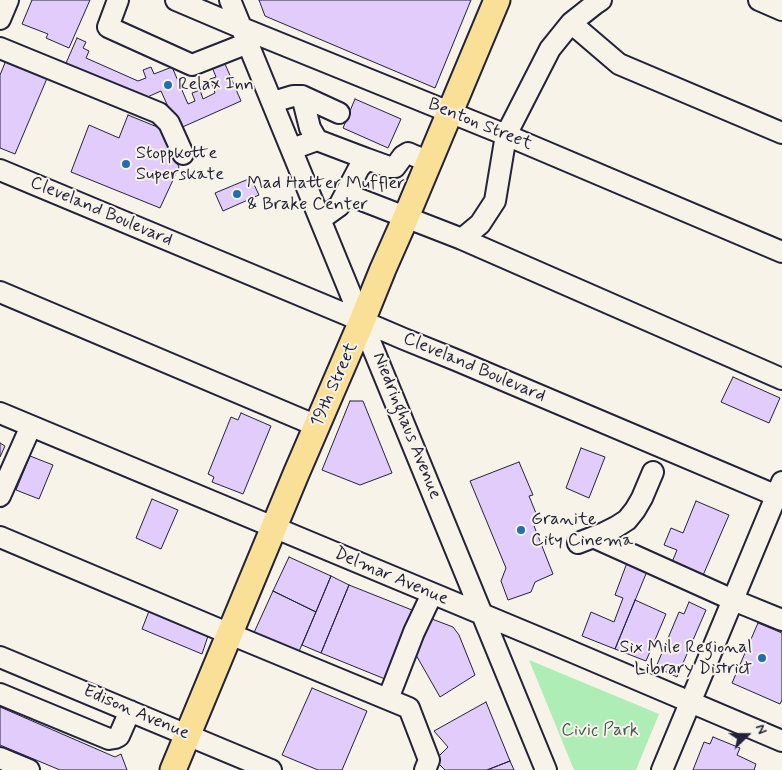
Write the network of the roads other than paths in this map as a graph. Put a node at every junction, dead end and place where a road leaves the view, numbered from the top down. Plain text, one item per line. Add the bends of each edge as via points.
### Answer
1 (8, 0) edge
2 (118, 0) edge
3 (176, 0) edge
4 (230, 0) edge
5 (497, 0) edge
6 (601, 0) edge
7 (759, 0) edge
8 (782, 10) edge
9 (0, 19) edge
10 (572, 23) junction
11 (245, 36) junction
12 (0, 48) edge
13 (302, 96) junction
14 (272, 102) junction
15 (449, 112) junction
16 (339, 113) dead end
17 (782, 133) edge
18 (506, 135) junction
19 (317, 140) junction
20 (292, 150) junction
21 (184, 154) dead end
22 (367, 159) junction
23 (429, 162) junction
24 (0, 170) edge
25 (346, 194) junction
26 (406, 217) junction
27 (320, 219) junction
28 (462, 239) junction
29 (782, 252) edge
30 (0, 292) edge
31 (362, 321) junction
32 (782, 379) edge
33 (0, 413) edge
34 (32, 426) junction
35 (317, 426) junction
36 (653, 472) dead end
37 (780, 492) edge
38 (0, 496) edge
39 (274, 527) junction
40 (0, 537) edge
41 (432, 594) junction
42 (733, 600) junction
43 (482, 615) junction
44 (782, 620) edge
45 (230, 634) junction
46 (0, 656) edge
47 (0, 694) edge
48 (388, 699) junction
49 (690, 703) junction
50 (130, 711) junction
51 (187, 735) junction
52 (782, 741) edge
53 (0, 758) edge
54 (29, 770) edge
55 (172, 770) edge
56 (271, 770) edge
57 (425, 770) edge
58 (546, 770) edge
59 (662, 770) edge

1 - 9 street
2 - 11 street via 108,27 192,65
3 - 11 street, Benton Street
4 - 11 street, Niedringhaus Avenue
5 - 15 main road, 19th Street
6 - 10 street
7 - 8 street
10 - 17 street via 619,64
10 - 18 street via 550,49
11 - 14 street, Niedringhaus Avenue
11 - 15 street, Benton Street
12 - 21 street via 159,113 169,122
13 - 14 street
13 - 16 street
13 - 19 street via 310,128
14 - 20 street, Niedringhaus Avenue
15 - 18 street, Benton Street
15 - 23 main road, 19th Street
18 - 28 street via 495,201 480,224
18 - 29 street, Benton Street
19 - 20 street
19 - 22 street
20 - 27 street, Niedringhaus Avenue
22 - 23 street via 394,167 408,153
22 - 25 street
23 - 26 main road, 19th Street
24 - 31 street, Cleveland Boulevard
25 - 26 street
25 - 27 street via 339,206
26 - 28 street
26 - 31 main road, 19th Street
27 - 31 street, Niedringhaus Avenue
28 - 32 street
30 - 35 street
31 - 35 main road, 19th Street
31 - 37 street, Cleveland Boulevard
31 - 43 street, Niedringhaus Avenue
33 - 34 street, Delmar Avenue
34 - 38 street
34 - 39 street, Delmar Avenue
35 - 39 main road, 19th Street
36 - 42 street via 642,498 627,520 586,540
37 - 42 street
39 - 41 street, Delmar Avenue
39 - 45 main road, 19th Street
40 - 45 street
41 - 43 street, Delmar Avenue
41 - 48 street
42 - 44 street
42 - 49 street
43 - 49 street, Delmar Avenue
43 - 58 street, Niedringhaus Avenue
45 - 48 street
45 - 51 main road, 19th Street
46 - 50 street, Edison Avenue
47 - 50 street via 109,740 118,736
48 - 57 street via 409,708 429,760
49 - 52 street, Delmar Avenue
49 - 59 street
50 - 51 street, Edison Avenue
51 - 55 main road, 19th Street
51 - 56 street, Edison Avenue
53 - 54 street

